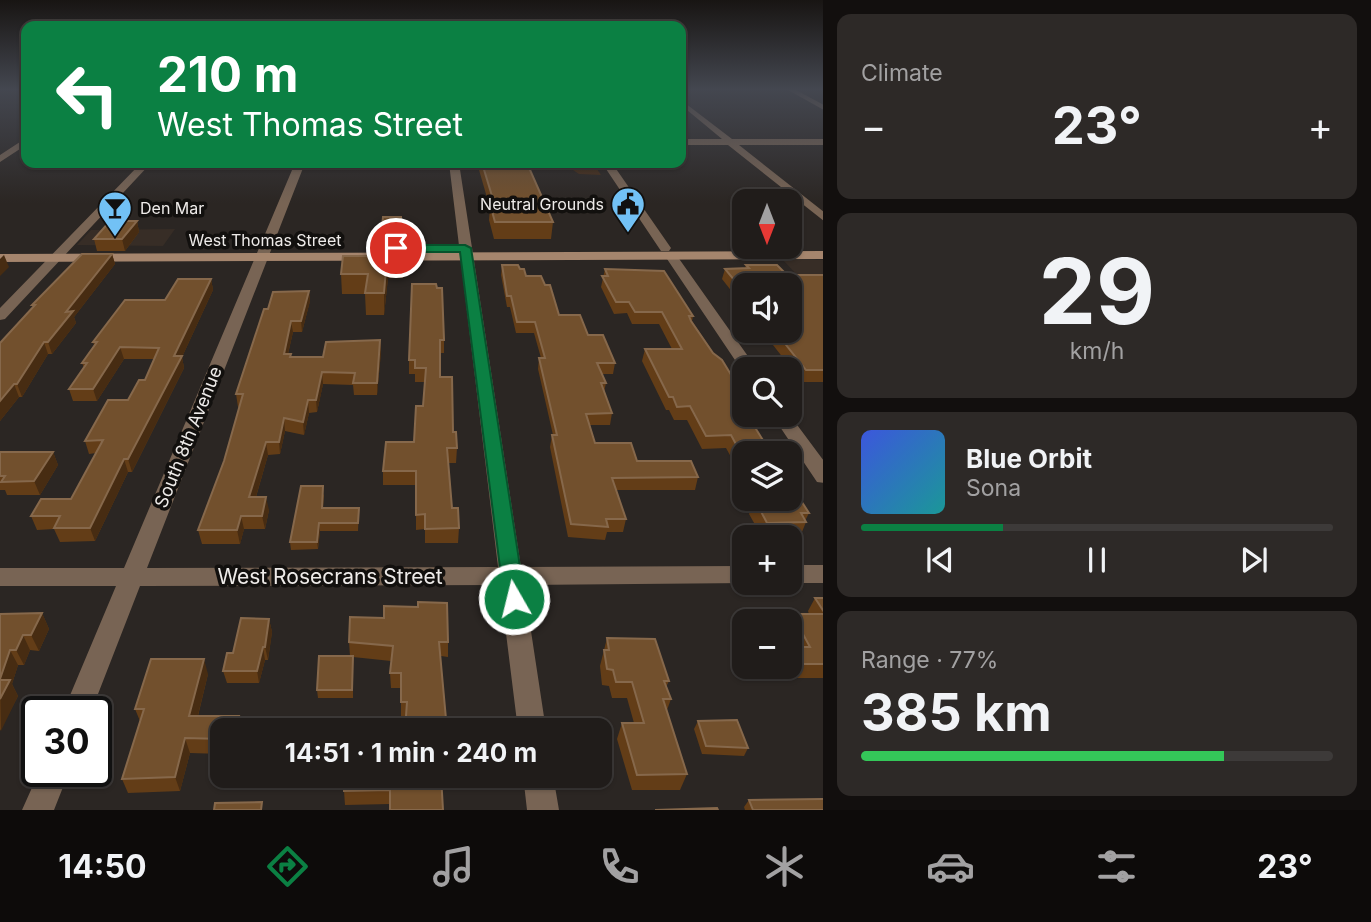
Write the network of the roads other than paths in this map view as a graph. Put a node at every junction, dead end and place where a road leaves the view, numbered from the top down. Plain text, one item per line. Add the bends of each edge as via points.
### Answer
1 (713, 128) edge
2 (21, 142) edge
3 (686, 142) edge
4 (730, 142) junction
5 (823, 142) edge
6 (0, 143) edge
7 (21, 145) edge
8 (0, 159) edge
9 (141, 168) edge
10 (298, 168) edge
11 (455, 168) edge
12 (610, 168) edge
13 (823, 218) edge
14 (802, 246) edge
15 (822, 248) edge
16 (732, 249) edge
17 (0, 250) edge
18 (668, 252) junction
19 (59, 253) junction
20 (263, 253) junction
21 (466, 253) junction
22 (0, 258) edge
23 (0, 316) edge
24 (741, 357) edge
25 (788, 427) edge
26 (823, 477) edge
27 (802, 574) edge
28 (823, 574) edge
29 (732, 575) edge
30 (0, 576) edge
31 (132, 576) junction
32 (512, 576) junction
33 (83, 696) edge
34 (530, 718) edge
35 (48, 787) edge
36 (540, 788) edge
37 (38, 810) edge
38 (543, 810) edge

1 - 4 street
2 - 6 street
3 - 4 street
4 - 5 street
4 - 13 street
7 - 8 street
9 - 19 street
10 - 20 street, South 8th Avenue
11 - 21 street
12 - 18 street
14 - 15 main road, West Thomas Street
15 - 18 main road, West Thomas Street
16 - 18 main road, West Thomas Street
17 - 19 main road, West Thomas Street
18 - 21 main road, West Thomas Street
18 - 24 street
19 - 20 main road, West Thomas Street
19 - 22 main road, West Thomas Street
19 - 23 street
20 - 21 main road, West Thomas Street
20 - 31 street, South 8th Avenue
21 - 32 street
25 - 26 street
27 - 28 street
29 - 32 street, West Rosecrans Street
30 - 31 street, West Rosecrans Street
31 - 32 street, West Rosecrans Street
31 - 33 street, South 8th Avenue
32 - 34 street
35 - 37 street
36 - 38 street

